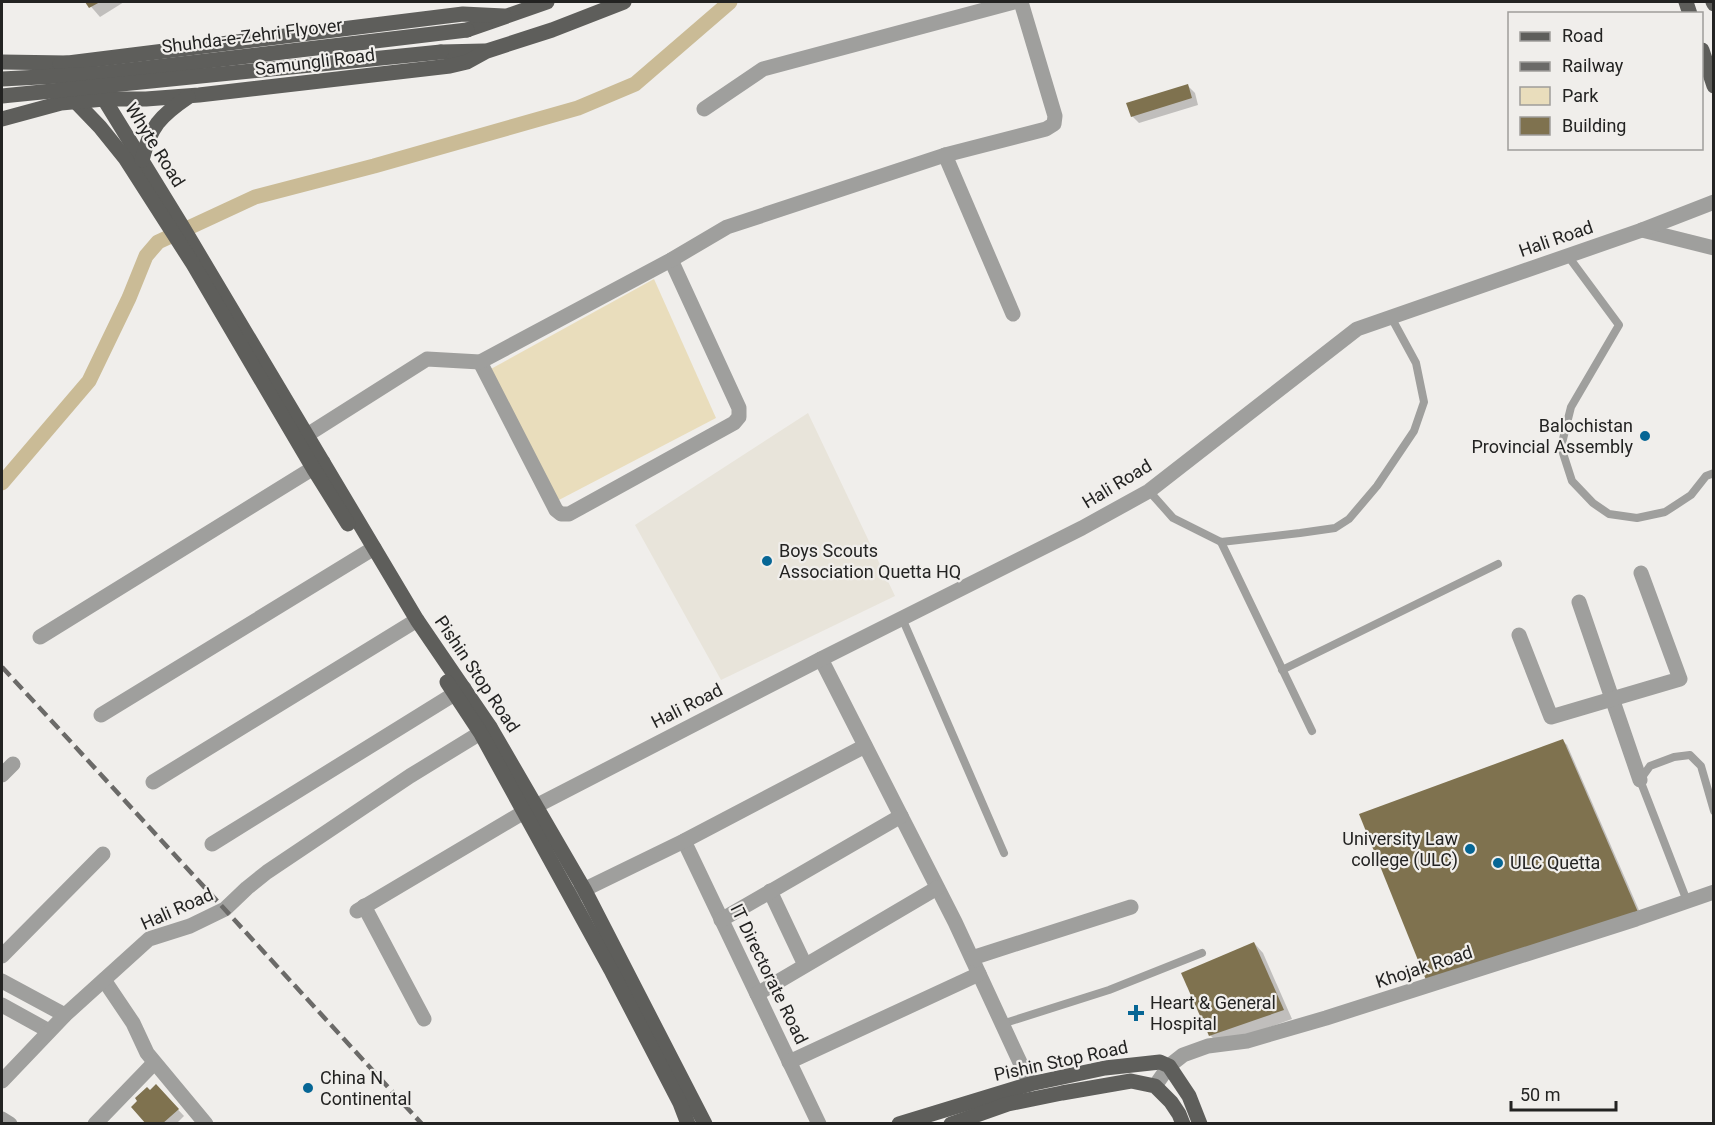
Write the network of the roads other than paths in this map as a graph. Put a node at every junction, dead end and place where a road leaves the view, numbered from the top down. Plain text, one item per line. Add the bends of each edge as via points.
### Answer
1 (547, 2) edge
2 (624, 2) edge
3 (1014, 2) edge
4 (1021, 2) edge
5 (504, 16) junction
6 (487, 51) junction
7 (1703, 56) edge
8 (2, 62) edge
9 (67, 63) junction
10 (2, 79) edge
11 (1713, 86) edge
12 (190, 95) junction
13 (2, 96) edge
14 (104, 99) junction
15 (75, 101) junction
16 (704, 109) dead end
17 (2, 119) edge
18 (945, 156) junction
19 (142, 160) junction
20 (1713, 202) edge
21 (1642, 230) junction
22 (1713, 248) edge
23 (1568, 256) junction
24 (196, 260) junction
25 (671, 260) junction
26 (1013, 314) dead end
27 (1391, 317) junction
28 (480, 362) junction
29 (307, 435) junction
30 (318, 465) junction
31 (1713, 472) edge
32 (1149, 491) junction
33 (1221, 542) junction
34 (370, 551) junction
35 (1498, 564) dead end
36 (1641, 573) dead end
37 (1579, 602) dead end
38 (902, 618) junction
39 (413, 622) junction
40 (1519, 635) dead end
41 (40, 637) dead end
42 (821, 659) junction
43 (1282, 670) junction
44 (459, 691) junction
45 (1613, 699) junction
46 (101, 715) dead end
47 (485, 730) junction
48 (1312, 731) dead end
49 (865, 746) junction
50 (13, 764) dead end
51 (2, 775) edge
52 (1640, 780) junction
53 (153, 782) dead end
54 (530, 809) junction
55 (1713, 811) edge
56 (901, 816) junction
57 (684, 841) junction
58 (212, 844) dead end
59 (103, 854) dead end
60 (1004, 854) dead end
61 (937, 888) junction
62 (770, 891) junction
63 (1713, 892) edge
64 (578, 893) junction
65 (1687, 901) junction
66 (1131, 907) dead end
67 (721, 920) junction
68 (1202, 953) dead end
69 (2, 956) edge
70 (972, 958) junction
71 (806, 965) junction
72 (979, 974) junction
73 (104, 980) junction
74 (2, 981) edge
75 (757, 994) junction
76 (2, 1005) edge
77 (65, 1015) junction
78 (424, 1019) dead end
79 (1002, 1024) junction
80 (49, 1030) junction
81 (789, 1062) junction
82 (154, 1063) junction
83 (1169, 1066) junction
84 (2, 1081) edge
85 (1030, 1084) junction
86 (1155, 1086) junction
87 (2, 1119) edge
88 (10, 1124) edge
89 (95, 1124) edge
90 (206, 1124) edge
91 (688, 1124) edge
92 (705, 1124) edge
93 (819, 1124) edge
94 (899, 1124) edge
95 (951, 1124) edge
96 (1183, 1124) edge
97 (1200, 1124) edge

1 - 5 main road, Samungli Road
2 - 6 main road, Samungli Road
3 - 16 street via 763,69
4 - 18 street via 1055,116 1054,124
5 - 9 main road, Samungli Road via 463,14
5 - 10 main road, Shuhda-e-Zehri Flyover, bridge via 467,30 97,74
6 - 12 main road, Samungli Road via 450,66
6 - 13 main road, Shuhda-e-Zehri Flyover, bridge via 441,52
7 - 11 main road
8 - 9 main road
9 - 10 main road, Samungli Road
9 - 14 main road, Whyte Road
12 - 14 main road, Samungli Road
12 - 19 main road via 157,122
14 - 15 main road, Samungli Road
14 - 19 main road, Whyte Road
15 - 17 main road, Samungli Road
15 - 24 main road, Whyte Road via 124,158
18 - 25 street via 727,227
18 - 26 street
19 - 24 main road, Whyte Road via 182,226
20 - 21 street, Hali Road
21 - 22 street
21 - 23 street, Hali Road
23 - 27 street, Hali Road
23 - 31 lane via 1619,325 1571,407 1561,447 1572,481 1609,514 1637,518 1665,513 1691,495
24 - 29 main road, Pishin Stop Road
24 - 30 main road, Pishin Stop Road
25 - 28 street
25 - 28 street via 739,408 739,417 569,514 556,510
27 - 32 street, Hali Road via 1358,328
27 - 33 lane via 1416,363 1424,402 1414,431 1377,486 1349,519 1335,528
28 - 29 street via 427,359
29 - 30 main road, Pishin Stop Road
30 - 34 main road, Pishin Stop Road
30 - 41 street
32 - 33 lane via 1173,518
32 - 38 street, Hali Road
33 - 43 lane
34 - 39 main road, Pishin Stop Road
34 - 46 street
35 - 43 lane
36 - 45 street via 1680,679
37 - 45 street
38 - 42 street, Hali Road
38 - 60 lane
39 - 44 main road, Pishin Stop Road
39 - 53 street
40 - 45 street via 1551,717
42 - 49 street
42 - 54 street, Hali Road
43 - 48 lane
44 - 47 main road, Pishin Stop Road
44 - 58 street
45 - 52 street
47 - 54 main road, Pishin Stop Road
47 - 73 street, Hali Road via 267,872 225,909 149,939
49 - 56 street
49 - 57 street
50 - 51 street
52 - 55 lane via 1650,766 1690,755 1701,766
52 - 65 lane
54 - 64 main road, Pishin Stop Road
54 - 78 street, Hali Road via 361,909
56 - 61 street
56 - 62 street
57 - 64 street
57 - 67 street, IT Directorate Road
59 - 69 street
61 - 70 street
61 - 71 street
62 - 67 street
62 - 71 street
63 - 65 street, Khojak Road
64 - 91 main road, Pishin Stop Road via 612,972
64 - 92 main road, Pishin Stop Road
65 - 83 street, Khojak Road via 1317,1021 1246,1041 1208,1046 1183,1055
66 - 70 street
67 - 75 street, IT Directorate Road
68 - 79 lane via 1109,990
70 - 72 street
71 - 75 street
72 - 79 street
72 - 81 street
73 - 77 street, Hali Road
73 - 82 street
74 - 77 street
75 - 81 street, IT Directorate Road
76 - 80 street
77 - 80 street, Hali Road
79 - 85 street
80 - 84 street, Hali Road
81 - 93 street, IT Directorate Road
82 - 89 street
82 - 90 street
83 - 85 main road, Pishin Stop Road via 1160,1062 1105,1068
83 - 86 street, Khojak Road
83 - 97 main road via 1189,1096
85 - 94 main road, Pishin Stop Road
86 - 95 main road, Pishin Stop Road via 1131,1081 1062,1093 1008,1104
86 - 96 main road via 1171,1102
87 - 88 street

